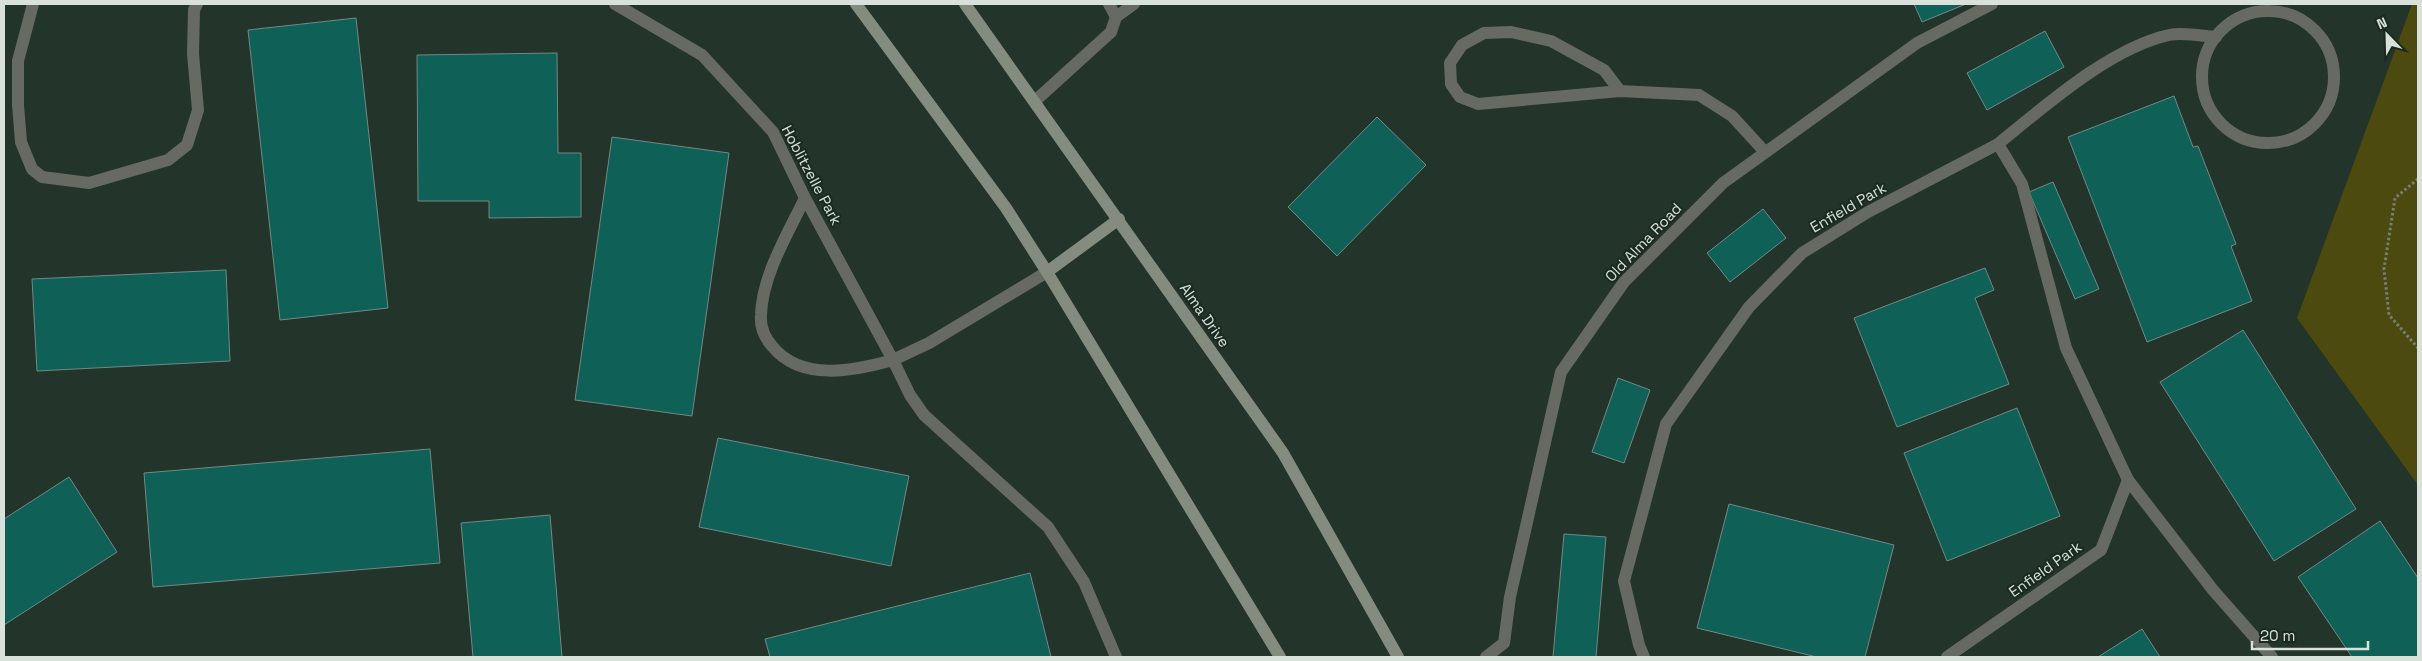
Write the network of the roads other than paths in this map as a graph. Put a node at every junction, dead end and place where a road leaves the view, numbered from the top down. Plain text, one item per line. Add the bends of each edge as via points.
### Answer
1 (33, 4) edge
2 (197, 4) edge
3 (615, 4) edge
4 (856, 4) edge
5 (965, 4) edge
6 (1109, 4) edge
7 (1134, 4) edge
8 (1992, 4) edge
9 (1116, 17) junction
10 (2216, 37) junction
11 (1620, 92) junction
12 (1035, 101) junction
13 (1998, 144) junction
14 (1766, 152) junction
15 (805, 198) junction
16 (1118, 219) junction
17 (1047, 272) junction
18 (893, 360) junction
19 (2128, 480) junction
20 (1116, 657) edge
21 (1280, 657) edge
22 (1398, 657) edge
23 (1486, 657) edge
24 (1644, 657) edge
25 (1947, 657) edge
26 (2272, 657) edge

1 - 2 street via 18,61 21,142 32,169 42,177 89,183 168,160 187,145 198,110 193,54 194,10
3 - 15 street, Hoblitzelle Park via 702,55 773,132
4 - 17 main road via 1006,208
5 - 12 main road, Alma Drive
6 - 9 street
7 - 9 street
8 - 14 street, Old Alma Road via 1917,43
9 - 12 street via 1111,32
10 - 10 street via 2204,60 2202,86 2210,110 2227,130 2250,141 2277,143 2301,135 2321,118 2332,94 2334,69 2326,44 2309,24 2285,13 2259,11 2235,20
10 - 13 street, Enfield Park via 2170,34 2107,62
11 - 11 street via 1478,104 1460,97 1451,84 1450,63 1462,45 1484,33 1511,32 1550,41 1604,70
11 - 14 street via 1699,96 1732,116
12 - 16 main road, Alma Drive
13 - 19 street via 2022,184 2066,348
13 - 24 street, Enfield Park via 1868,212 1802,252 1749,306 1666,424 1624,581
14 - 23 street, Old Alma Road via 1722,183 1624,282 1561,372 1510,597 1504,643
15 - 18 street, Hoblitzelle Park
15 - 18 street via 778,254 765,293 760,316 765,337 781,356 802,366 833,371
16 - 17 main road
16 - 22 main road, Alma Drive via 1283,453
17 - 18 street via 929,343
17 - 21 main road
18 - 20 street, Hoblitzelle Park via 924,415 1048,527 1084,582
19 - 25 street, Enfield Park via 2101,550
19 - 26 street via 2213,590

